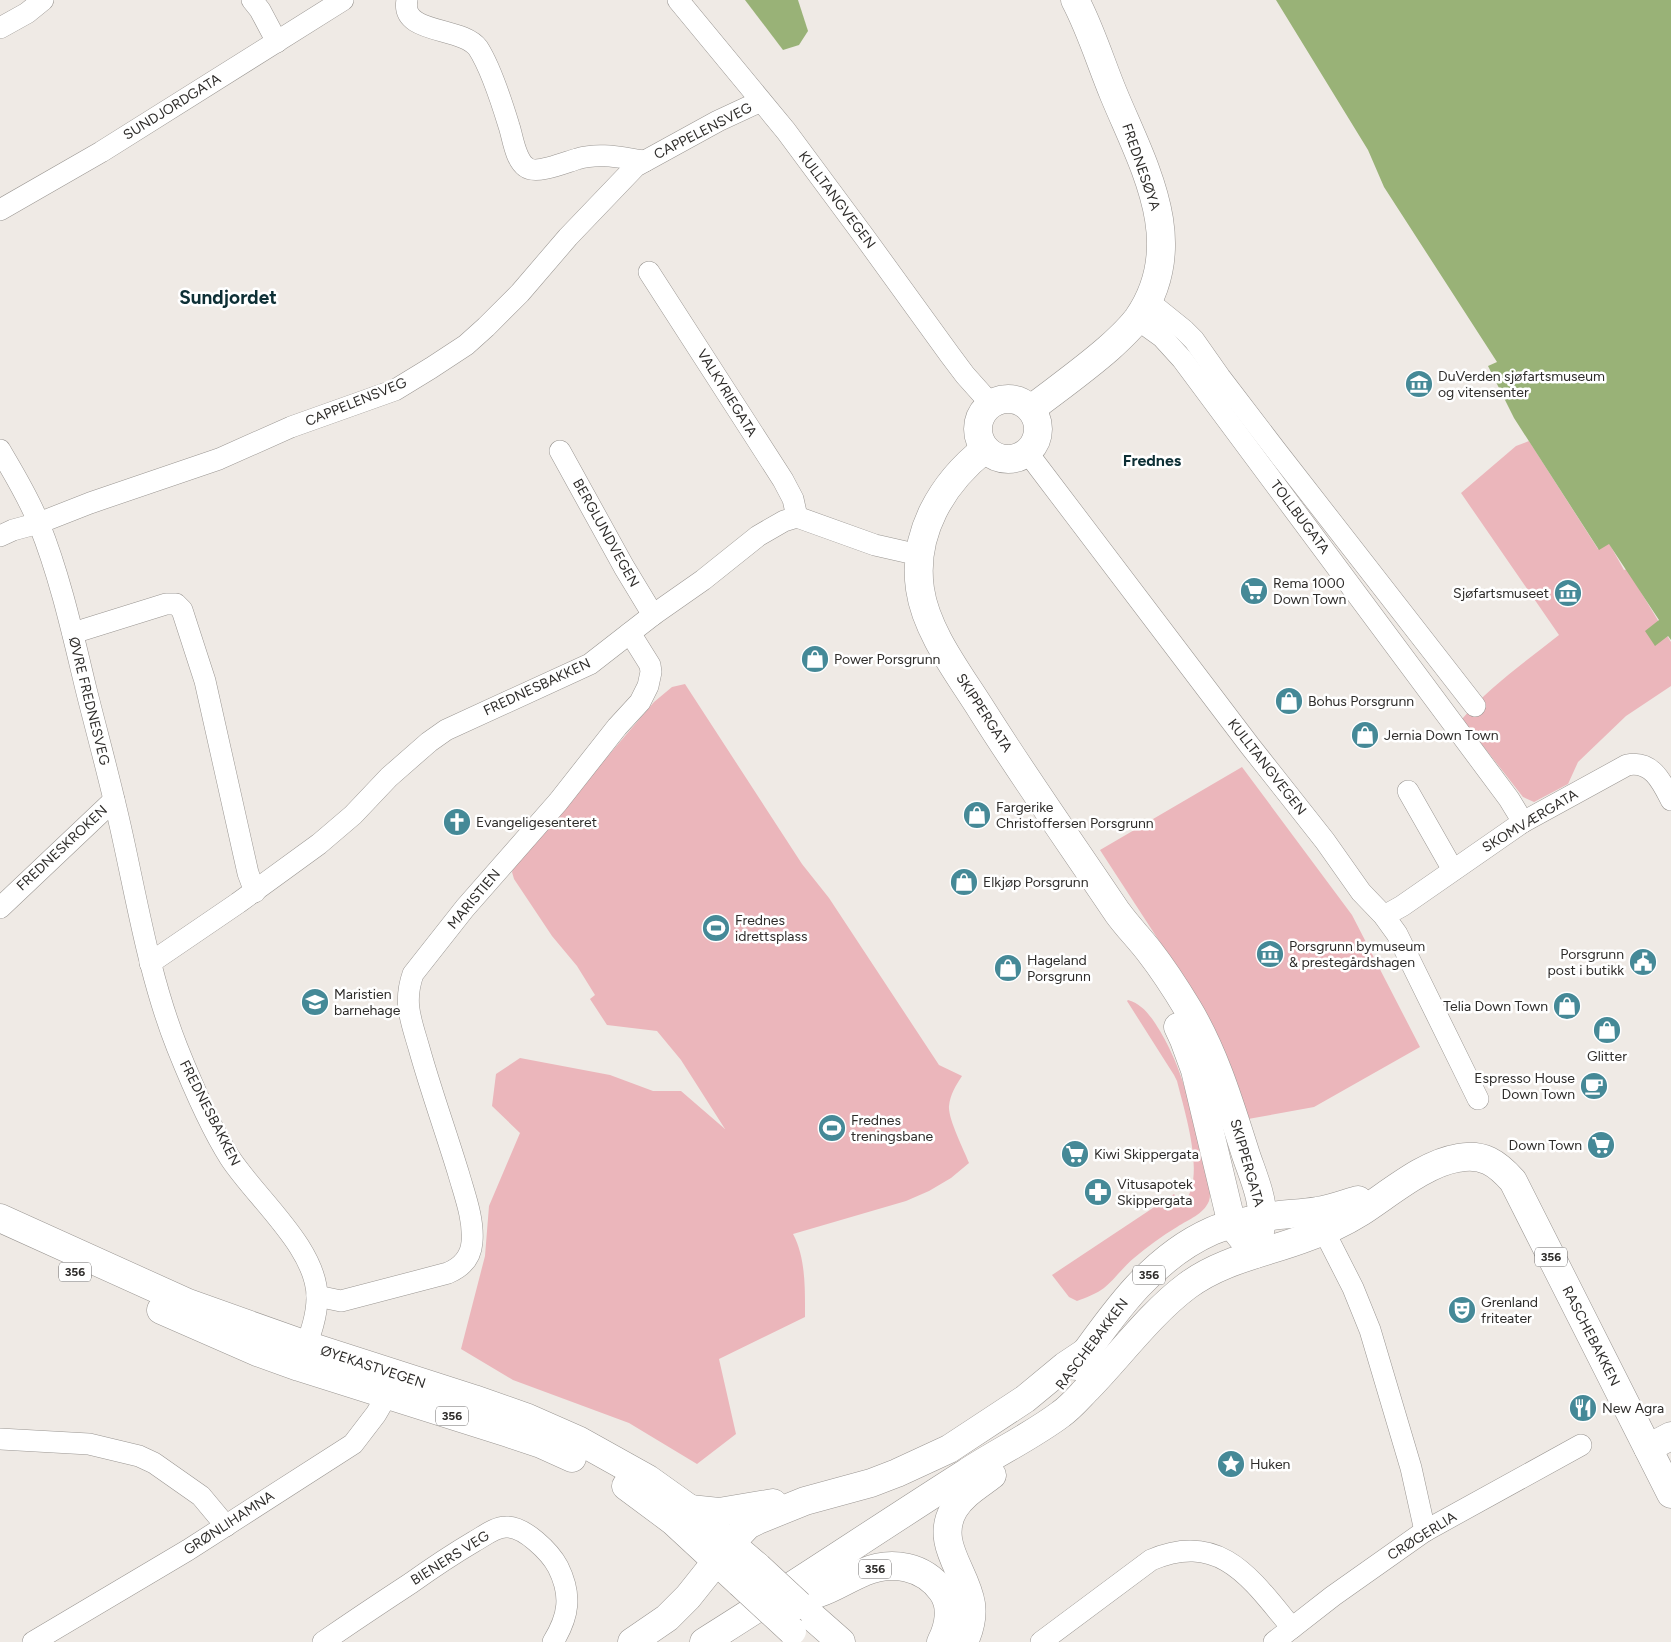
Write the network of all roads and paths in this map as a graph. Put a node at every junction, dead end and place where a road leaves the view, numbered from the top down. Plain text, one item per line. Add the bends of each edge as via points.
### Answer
1 (43, 0) edge
2 (252, 0) edge
3 (343, 0) edge
4 (407, 0) edge
5 (678, 0) edge
6 (1075, 0) edge
7 (0, 28) edge
8 (277, 42) junction
9 (761, 101) junction
10 (645, 161) junction
11 (0, 210) edge
12 (649, 272) dead end
13 (1143, 310) junction
14 (990, 404) junction
15 (1031, 409) junction
16 (984, 449) junction
17 (0, 450) edge
18 (560, 451) dead end
19 (1027, 452) junction
20 (797, 517) junction
21 (39, 523) junction
22 (0, 536) edge
23 (919, 555) junction
24 (653, 615) junction
25 (630, 633) junction
26 (73, 634) junction
27 (1474, 706) dead end
28 (1408, 791) dead end
29 (114, 800) junction
30 (1671, 800) edge
31 (1523, 822) junction
32 (1453, 870) junction
33 (255, 892) junction
34 (4, 897) edge
35 (1119, 915) junction
36 (1384, 916) junction
37 (150, 963) junction
38 (1478, 1099) dead end
39 (1400, 1186) junction
40 (0, 1218) edge
41 (1262, 1218) junction
42 (1232, 1225) junction
43 (1324, 1231) junction
44 (0, 1239) edge
45 (1255, 1254) junction
46 (317, 1296) junction
47 (1086, 1352) junction
48 (302, 1356) junction
49 (390, 1384) junction
50 (1063, 1414) junction
51 (0, 1439) edge
52 (1659, 1442) edge
53 (1580, 1445) dead end
54 (966, 1473) junction
55 (1671, 1494) edge
56 (805, 1501) junction
57 (690, 1508) junction
58 (226, 1526) junction
59 (1425, 1531) junction
60 (724, 1552) junction
61 (752, 1610) junction
62 (1292, 1628) junction
63 (805, 1632) edge
64 (33, 1642) edge
65 (323, 1642) edge
66 (553, 1642) edge
67 (632, 1642) edge
68 (704, 1642) edge
69 (841, 1642) edge
70 (941, 1642) edge
71 (964, 1642) edge
72 (1041, 1642) edge
73 (1274, 1642) edge

1 - 7 street
2 - 8 street
3 - 8 street, SUNDJORDGATA
4 - 10 street, CAPPELENSVEG via 405,7 414,20 460,35 477,47 497,92 517,151 527,168 541,169 594,155
5 - 9 street, KULLTANGVEGEN
6 - 13 main road, FREDNESØYA via 1155,202 1162,248 1160,264
8 - 11 street, SUNDJORDGATA via 101,152
9 - 10 street, CAPPELENSVEG
9 - 14 street, KULLTANGVEGEN via 965,376
10 - 21 street, CAPPELENSVEG via 622,178 486,328 395,390 291,428 219,459
12 - 20 street, VALKYRIEGATA via 784,480
13 - 15 main road, FREDNESØYA via 1101,354
13 - 27 street via 1184,330 1194,340
13 - 31 street, TOLLBUGATA
14 - 15 main road via 1012,398
14 - 16 main road via 978,420 979,440
15 - 19 main road via 1038,427 1037,436
16 - 19 main road via 1000,458 1010,459
16 - 23 main road, SKIPPERGATA via 967,464 938,503 929,518
17 - 21 street, ØVRE FREDNESVEG
18 - 24 street, BERGLUNDVEGEN
19 - 36 street, KULLTANGVEGEN via 1361,892
20 - 23 street via 875,545
20 - 24 street, FREDNESBAKKEN via 758,536 704,580
21 - 22 street, CAPPELENSVEG
21 - 26 street, ØVRE FREDNESVEG
23 - 35 main road, SKIPPERGATA via 920,590 937,636 999,737
24 - 25 street, FREDNESBAKKEN
25 - 33 street, FREDNESBAKKEN via 590,664 446,730 389,777 320,844
25 - 46 street, MARISTIEN via 650,665 648,686 640,702 465,908 413,974 409,984 408,1009 467,1202 472,1227 468,1257 456,1270 448,1273 341,1301
26 - 29 street, ØVRE FREDNESVEG
26 - 33 street via 166,604 176,604 182,610 204,681
28 - 32 street
29 - 34 street, FREDNESKROKEN
29 - 37 street, ØVRE FREDNESVEG
30 - 31 street, SKOMVÆRGATA via 1650,769 1627,765
31 - 32 street, SKOMVÆRGATA
32 - 36 street, SKOMVÆRGATA
33 - 37 street, FREDNESBAKKEN
35 - 41 main road, SKIPPERGATA via 1151,953 1200,1031 1229,1103 1258,1193
35 - 42 main road, SKIPPERGATA via 1139,960 1174,1019 1189,1052
36 - 38 street, KULLTANGVEGEN via 1397,934
37 - 46 street, FREDNESBAKKEN via 177,1047 229,1157 305,1255
39 - 41 main road, RASCHEBAKKEN / 356 via 1338,1207
39 - 43 main road, RASCHEBAKKEN / 356 via 1360,1213
39 - 52 main road, RASCHEBAKKEN / 356 via 1456,1158 1483,1158 1504,1170
40 - 48 main road, ØYEKASTVEGEN / 356
41 - 42 main road, RASCHEBAKKEN / 356
41 - 45 main road, SKIPPERGATA
42 - 45 main road, SKIPPERGATA
42 - 47 main road, RASCHEBAKKEN / 356 via 1194,1240 1157,1267 1128,1296
43 - 45 main road, RASCHEBAKKEN / 356
43 - 59 street via 1370,1330 1412,1468
44 - 48 main road, ØYEKASTVEGEN / 356 via 258,1352
45 - 50 main road, RASCHEBAKKEN / 356 via 1210,1271 1186,1287
46 - 48 street, FREDNESBAKKEN via 316,1311
47 - 54 main road, RASCHEBAKKEN / 356 via 1045,1403
47 - 56 main road, 356 via 1018,1404 949,1449 871,1483
48 - 49 main road, ØYEKASTVEGEN / 356
49 - 57 main road, ØYEKASTVEGEN / 356 via 528,1418 578,1440 648,1479
49 - 58 street, GRØNLIHAMNA via 376,1414 353,1444
49 - 60 main road, ØYEKASTVEGEN / 356 via 602,1472
50 - 54 main road, RASCHEBAKKEN / 356
50 - 71 main road, 356 via 968,1493 950,1518 948,1543 971,1606
51 - 58 street via 89,1444 139,1456 201,1496
52 - 55 main road, 356
53 - 59 street, CRØGERLIA
54 - 61 main road, RASCHEBAKKEN / 356
56 - 57 main road, 356 via 719,1512
56 - 60 main road, 356 via 753,1522
57 - 60 main road, ØYEKASTVEGEN / 356
58 - 64 street, GRØNLIHAMNA
59 - 62 street, CRØGERLIA
60 - 63 main road, 356, bridge
60 - 67 main road, 356 via 668,1618
61 - 68 main road, RASCHEBAKKEN / 356
61 - 70 main road, 356 via 820,1593 866,1571 902,1566 930,1578 945,1594 950,1612
62 - 72 street via 1238,1568 1214,1554 1185,1551 1167,1553 1151,1560
62 - 73 street, CRØGERLIA
63 - 69 main road, 356
65 - 66 street, BIENERS VEG via 460,1550 506,1527 519,1529 528,1535 554,1561 564,1579 568,1596 566,1614

